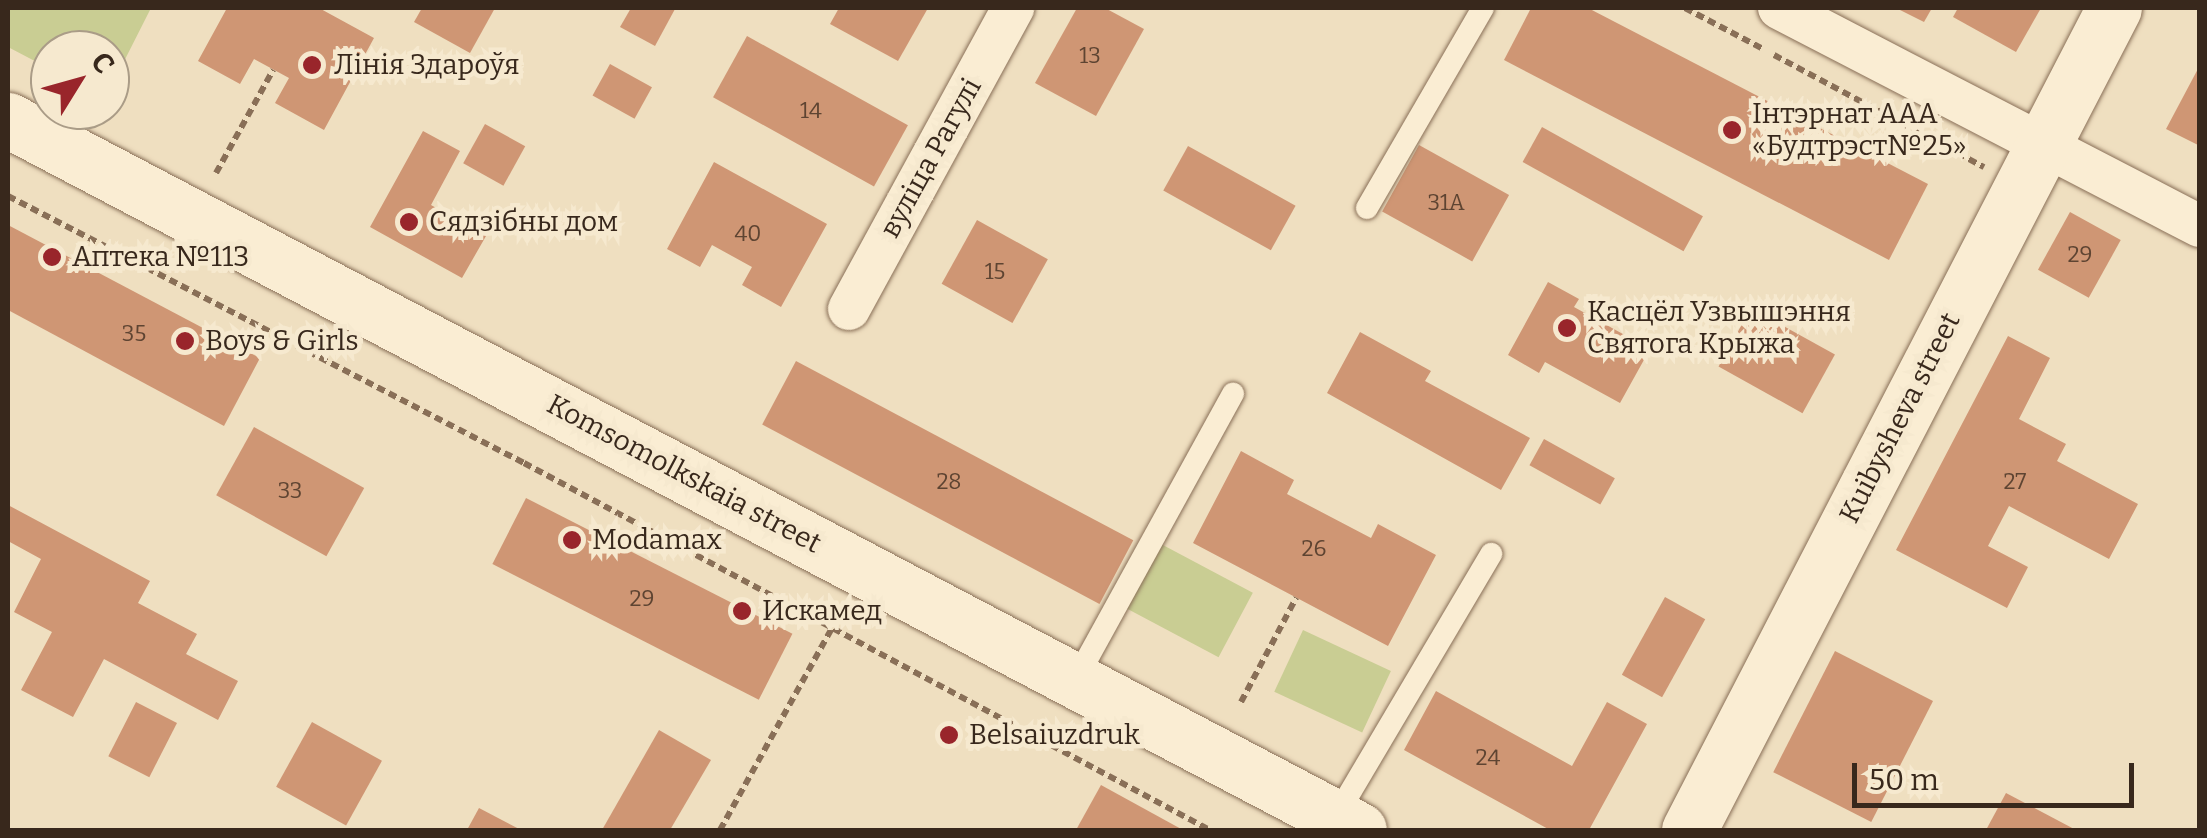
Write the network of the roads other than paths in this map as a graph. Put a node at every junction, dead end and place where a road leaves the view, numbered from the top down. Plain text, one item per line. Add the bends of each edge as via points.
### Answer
1 (1013, 8) edge
2 (1483, 8) edge
3 (1780, 8) edge
4 (2114, 8) edge
5 (8, 120) edge
6 (2041, 142) junction
7 (1367, 208) dead end
8 (2200, 226) edge
9 (849, 308) dead end
10 (1233, 394) dead end
11 (1491, 554) dead end
12 (1075, 680) junction
13 (1347, 824) edge
14 (1689, 830) edge

1 - 9 street, вуліца Рагулі
2 - 7 lane
3 - 6 street
4 - 6 main road, Kuibysheva street
5 - 12 main road, Komsomolkskaia street
6 - 8 street
6 - 14 main road, Kuibysheva street
10 - 12 lane
11 - 13 lane
12 - 13 main road, Komsomolkskaia street

